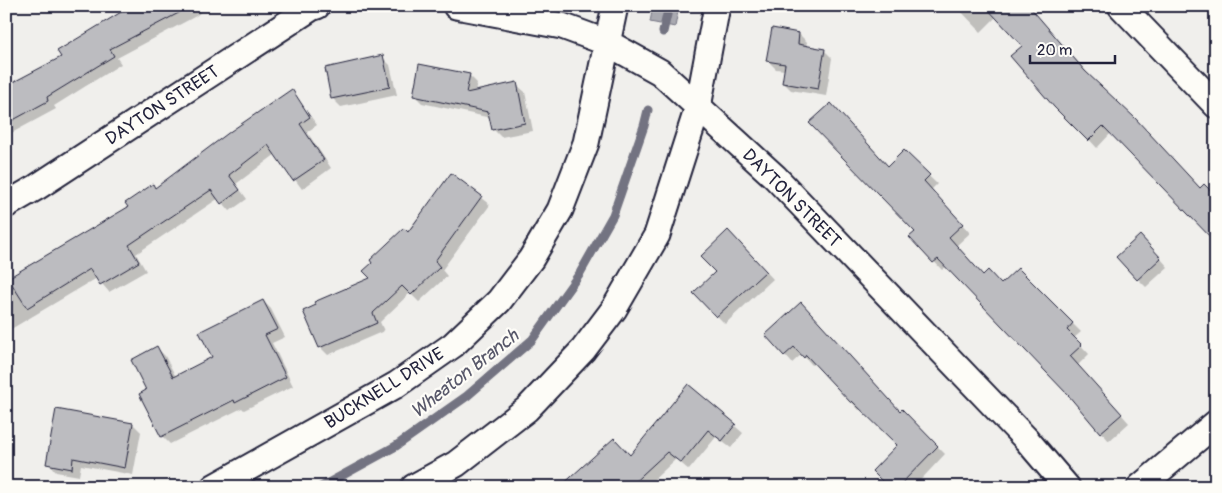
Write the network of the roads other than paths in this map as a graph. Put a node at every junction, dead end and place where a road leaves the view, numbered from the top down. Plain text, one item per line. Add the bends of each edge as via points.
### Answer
1 (318, 6) edge
2 (456, 6) edge
3 (615, 6) edge
4 (717, 6) edge
5 (1121, 6) edge
6 (608, 43) junction
7 (1216, 105) edge
8 (698, 107) junction
9 (6, 204) edge
10 (1216, 424) edge
11 (214, 487) edge
12 (414, 487) edge
13 (1067, 487) edge
14 (1140, 487) edge

1 - 9 street, DAYTON STREET via 38,187
2 - 6 street, DAYTON STREET via 562,26
3 - 6 street, BUCKNELL DRIVE
4 - 8 street
5 - 7 street
6 - 8 street, DAYTON STREET via 660,72
6 - 11 street, BUCKNELL DRIVE via 586,144 560,210 531,259 499,301 454,345 396,385
8 - 12 street via 657,235 614,309 583,350 527,409 456,464
8 - 13 street, DAYTON STREET via 775,177 1026,439
10 - 14 street

